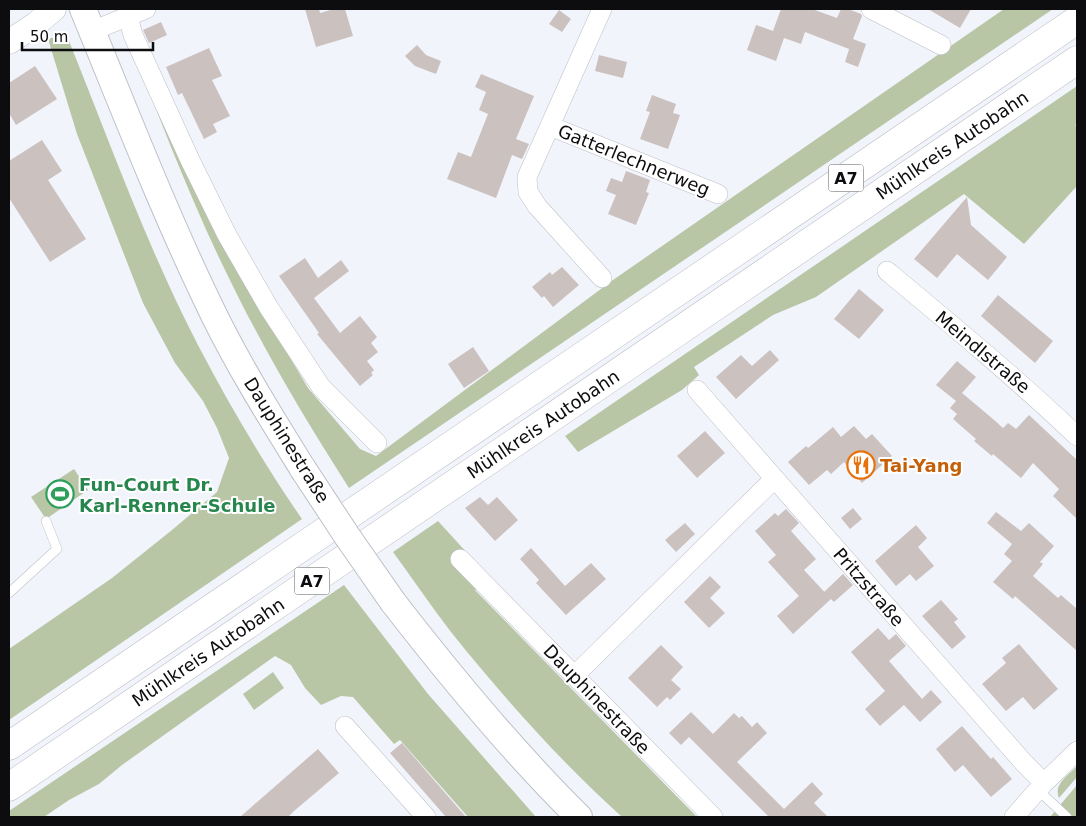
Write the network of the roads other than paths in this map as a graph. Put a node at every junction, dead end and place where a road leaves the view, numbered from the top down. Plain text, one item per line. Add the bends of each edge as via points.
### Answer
1 (54, 9) edge
2 (146, 9) edge
3 (602, 9) edge
4 (871, 9) edge
5 (129, 17) junction
6 (88, 20) edge
7 (1077, 20) edge
8 (9, 42) edge
9 (941, 45) dead end
10 (1077, 60) edge
11 (550, 126) junction
12 (718, 194) dead end
13 (887, 271) dead end
14 (602, 278) dead end
15 (697, 390) dead end
16 (1077, 436) edge
17 (377, 443) dead end
18 (774, 479) junction
19 (46, 522) dead end
20 (460, 558) dead end
21 (9, 593) edge
22 (574, 676) junction
23 (345, 726) dead end
24 (9, 746) edge
25 (1077, 751) edge
26 (1041, 786) junction
27 (9, 787) edge
28 (426, 817) edge
29 (579, 817) edge
30 (713, 817) edge
31 (1014, 817) edge
32 (1067, 817) edge

1 - 8 street
2 - 5 street
3 - 11 street, Gatterlechnerweg
4 - 9 street
5 - 6 street
5 - 17 street via 133,35 190,160 264,300 321,388
6 - 29 main road, Dauphinestraße, bridge via 170,221 214,317 259,399 392,602 498,732
7 - 24 highway, Mühlkreis Autobahn / A7
10 - 27 highway, Mühlkreis Autobahn / A7
11 - 12 street, Gatterlechnerweg
11 - 14 street, Gatterlechnerweg via 527,177 528,192
13 - 16 street, Meindlstraße via 979,347
15 - 18 street, Pritzstraße
18 - 22 street
18 - 26 street, Pritzstraße
19 - 21 lane via 57,549
20 - 22 street, Dauphinestraße
22 - 30 street, Dauphinestraße
23 - 28 street
25 - 26 street
26 - 31 street
26 - 32 lane

